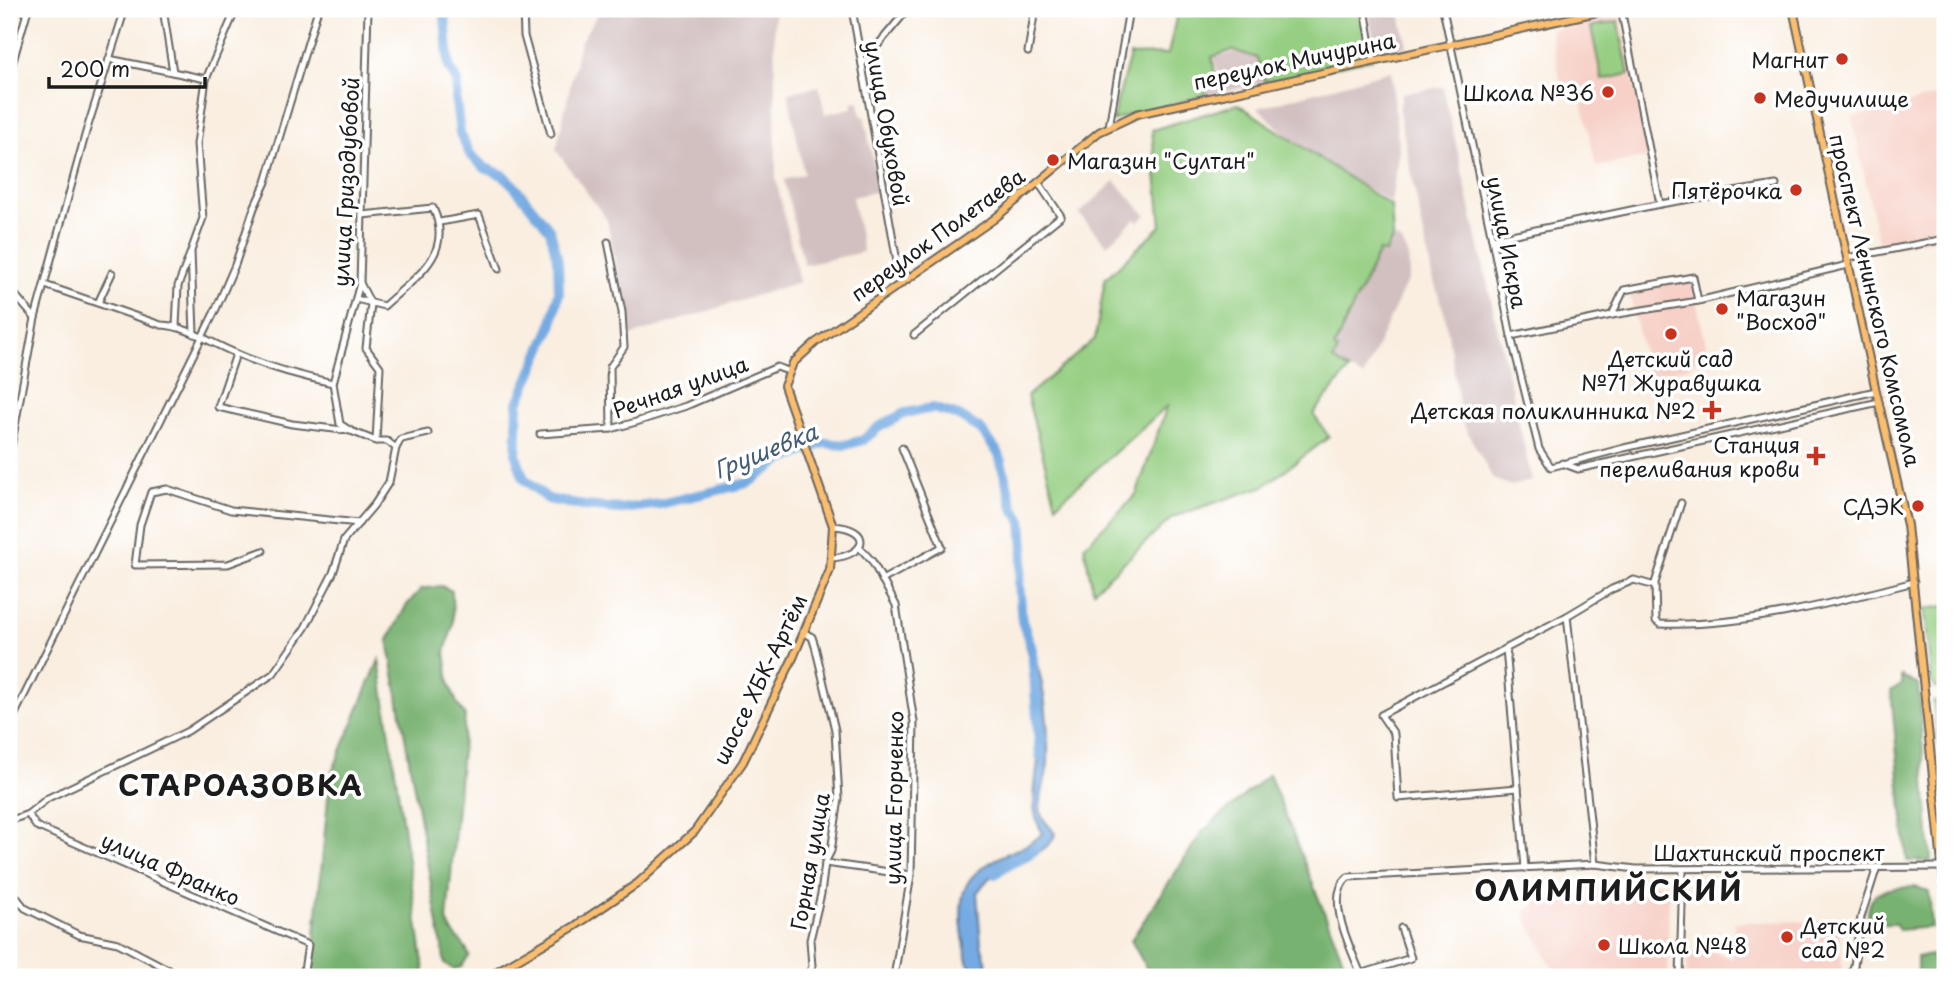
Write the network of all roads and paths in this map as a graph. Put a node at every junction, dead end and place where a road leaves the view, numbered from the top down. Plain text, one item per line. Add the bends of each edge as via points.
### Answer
1 (28, 9) edge
2 (125, 9) edge
3 (163, 9) edge
4 (236, 9) edge
5 (318, 9) edge
6 (368, 9) edge
7 (523, 9) edge
8 (852, 9) edge
9 (908, 9) edge
10 (1035, 9) edge
11 (1129, 9) edge
12 (1364, 9) edge
13 (1443, 9) edge
14 (1611, 9) edge
15 (1622, 9) edge
16 (1793, 9) edge
17 (1450, 44) junction
18 (1028, 52) dead end
19 (109, 59) junction
20 (1374, 61) junction
21 (862, 64) junction
22 (173, 72) junction
23 (9, 75) edge
24 (205, 79) junction
25 (1109, 127) junction
26 (551, 134) dead end
27 (1038, 182) junction
28 (1776, 185) dead end
29 (1660, 204) junction
30 (362, 215) junction
31 (440, 222) junction
32 (1492, 239) junction
33 (1945, 239) edge
34 (608, 242) dead end
35 (191, 251) junction
36 (1847, 262) junction
37 (499, 269) dead end
38 (112, 273) dead end
39 (360, 283) junction
40 (901, 284) junction
41 (45, 285) junction
42 (9, 288) edge
43 (9, 296) edge
44 (18, 299) junction
45 (356, 299) junction
46 (1698, 301) junction
47 (98, 303) junction
48 (370, 304) junction
49 (1612, 315) junction
50 (35, 318) junction
51 (176, 326) junction
52 (194, 334) junction
53 (914, 335) dead end
54 (1510, 336) junction
55 (202, 339) junction
56 (236, 354) junction
57 (788, 371) junction
58 (332, 383) junction
59 (1876, 391) junction
60 (1879, 402) junction
61 (611, 429) junction
62 (351, 431) junction
63 (428, 433) dead end
64 (540, 434) dead end
65 (376, 440) junction
66 (396, 448) junction
67 (902, 448) dead end
68 (9, 458) edge
69 (1562, 463) junction
70 (1681, 503) dead end
71 (359, 523) junction
72 (833, 526) junction
73 (859, 547) junction
74 (263, 551) dead end
75 (832, 558) junction
76 (883, 580) junction
77 (1914, 582) junction
78 (1655, 586) junction
79 (1567, 616) junction
80 (803, 632) junction
81 (1506, 648) junction
82 (9, 726) edge
83 (1518, 788) junction
84 (28, 814) junction
85 (9, 821) edge
86 (825, 863) junction
87 (1595, 864) junction
88 (1877, 867) junction
89 (1943, 867) junction
90 (1525, 868) junction
91 (1684, 869) junction
92 (911, 876) junction
93 (9, 888) edge
94 (1945, 893) edge
95 (1401, 928) dead end
96 (1362, 976) edge
97 (183, 977) edge
98 (303, 977) edge
99 (486, 977) edge
100 (808, 977) edge
101 (894, 977) edge
102 (1681, 977) edge
103 (1849, 977) edge

1 - 23 street
2 - 19 street
3 - 22 street
4 - 24 street
5 - 55 street via 260,200
6 - 30 street, улица Гризодубовой
7 - 26 street via 524,36
8 - 21 street, улица Обуховой
9 - 21 street
10 - 18 street
11 - 25 street
12 - 20 street
13 - 17 street, улица Искра
14 - 17 main road, переулок Мичурина
15 - 29 street
16 - 36 main road, проспект Ленинского Комсомола
17 - 20 main road, переулок Мичурина
17 - 32 street, улица Искра
19 - 22 street
19 - 41 street
20 - 25 main road, переулок Мичурина via 1137,114
21 - 40 street, улица Обуховой
22 - 24 street
24 - 35 street via 197,144 203,218
25 - 27 main road, переулок Полетаева
27 - 40 main road, переулок Полетаева
27 - 53 street via 1060,216
28 - 29 street
29 - 32 street
30 - 31 street via 433,208
30 - 39 street, улица Гризодубовой
31 - 37 street via 479,215
31 - 48 street via 439,244 429,265 384,306
32 - 54 street, улица Искра
33 - 36 street
34 - 61 street via 624,347 610,367
35 - 51 street via 178,286
35 - 52 street
36 - 46 street
36 - 59 main road, проспект Ленинского Комсомола
38 - 47 street
39 - 45 street, улица Гризодубовой
39 - 48 street
40 - 57 main road, переулок Полетаева via 815,343
41 - 47 street
41 - 50 street
42 - 44 street
43 - 44 street
44 - 50 street
45 - 48 street
45 - 58 street, улица Гризодубовой
46 - 49 street
46 - 49 street via 1693,277 1624,290
47 - 51 street
48 - 65 street via 366,348 380,367
49 - 54 street
50 - 68 street
51 - 52 street
52 - 55 street
54 - 69 street, улица Искра via 1539,449 1551,467
55 - 56 street
55 - 82 street
56 - 58 street
56 - 62 street via 218,407 292,424
57 - 61 street, Речная улица via 777,368 686,406
57 - 72 main road, шоссе ХБК-Артём via 786,396
58 - 62 street, улица Гризодубовой via 340,424
59 - 60 main road, проспект Ленинского Комсомола
59 - 69 street
60 - 69 street via 1578,469
60 - 77 main road, проспект Ленинского Комсомола via 1901,492
61 - 64 street, Речная улица
62 - 65 street
63 - 66 street via 401,439
65 - 66 street
66 - 71 street via 389,482
67 - 76 street via 943,547
70 - 78 street
71 - 74 street via 230,510 167,489 152,492 140,524 135,565 228,564
71 - 84 street via 344,540 305,628 273,674 188,731 48,798
72 - 73 street, улица Егорченко via 856,531
72 - 75 main road, шоссе ХБК-Артём
73 - 75 street via 851,555
73 - 76 street, улица Егорченко
75 - 80 main road, шоссе ХБК-Артём
76 - 92 street, улица Егорченко via 896,605 914,722
77 - 78 street via 1798,610 1666,624 1656,621
77 - 89 main road, проспект Ленинского Комсомола
78 - 79 street via 1634,580
79 - 81 street
79 - 87 street
80 - 86 street, Горная улица via 815,646 835,730 839,799
80 - 99 main road, шоссе ХБК-Артём via 743,762 695,831 638,883
81 - 83 street
81 - 83 street via 1381,715 1394,734 1398,798
83 - 90 street
84 - 85 street
84 - 98 street, улица Франко via 36,826 308,945
86 - 92 street
86 - 100 street, Горная улица
87 - 90 street, Шахтинский проспект
87 - 91 street, Шахтинский проспект
88 - 89 street, Шахтинский проспект
88 - 91 street, Шахтинский проспект
88 - 103 street
89 - 94 main road, проспект Ленинского Комсомола
90 - 96 street, Шахтинский проспект via 1348,877 1339,892 1340,919
91 - 102 street
92 - 101 street, улица Егорченко
93 - 97 street via 25,908 79,935 118,943
95 - 96 street via 1411,958

